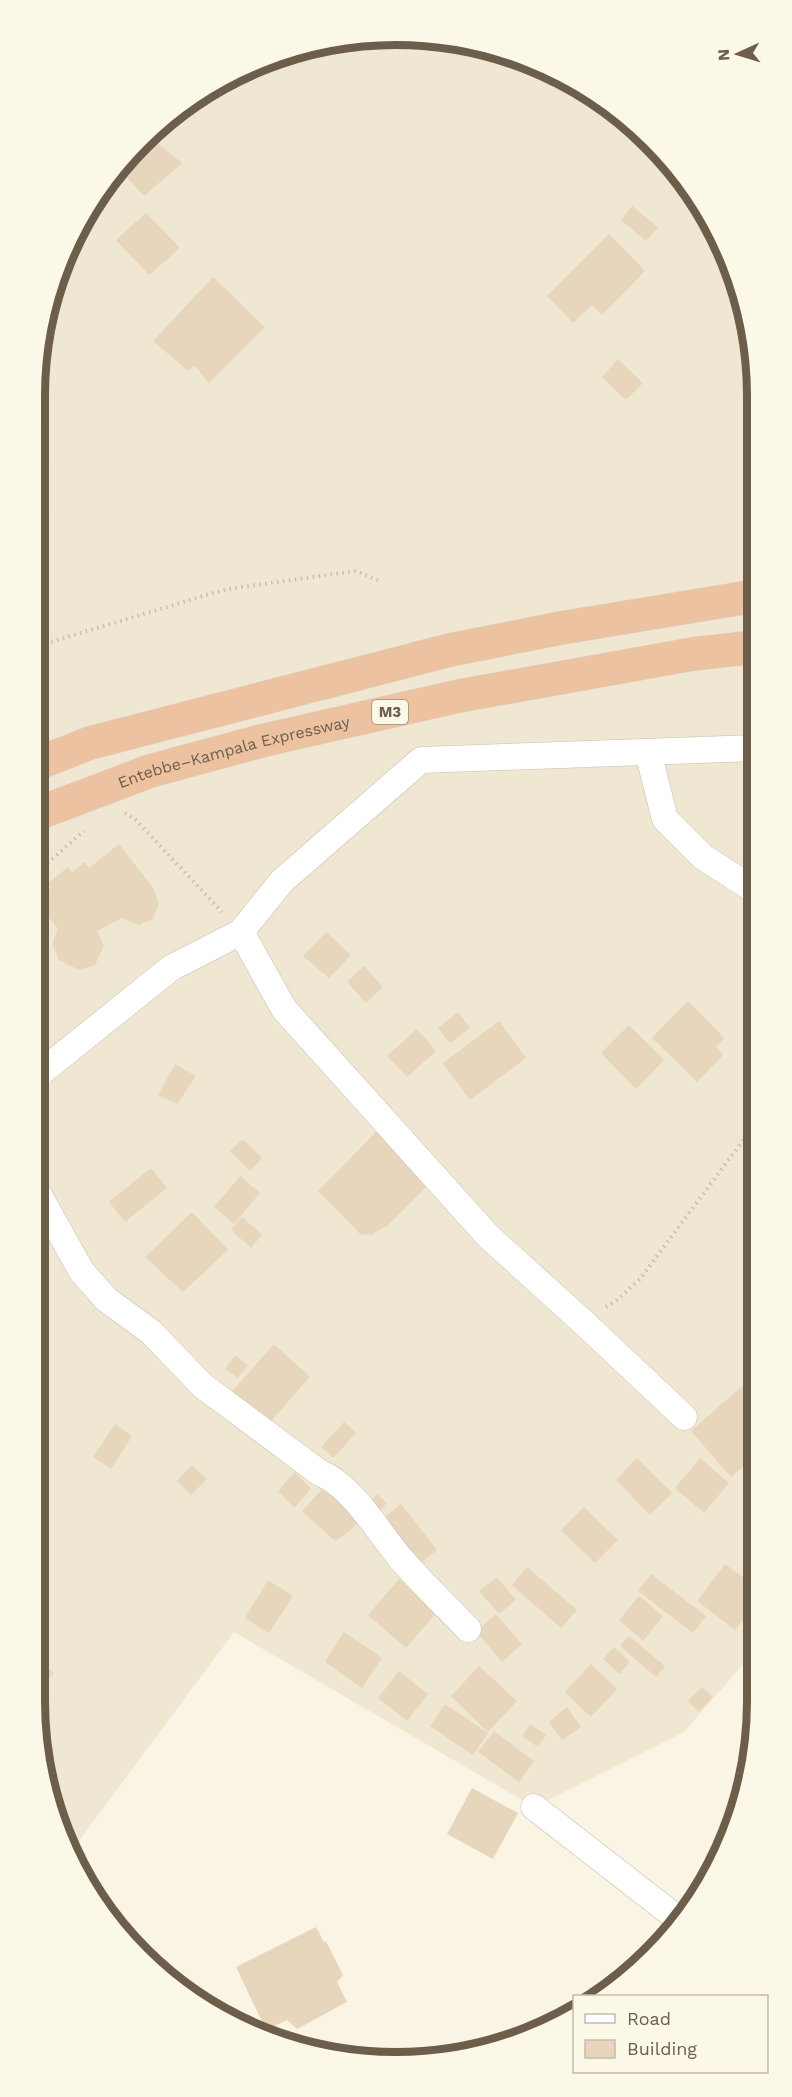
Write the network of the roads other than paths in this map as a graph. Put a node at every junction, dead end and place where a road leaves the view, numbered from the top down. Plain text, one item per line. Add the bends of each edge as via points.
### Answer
1 (747, 597) edge
2 (747, 648) edge
3 (747, 747) edge
4 (648, 752) junction
5 (45, 761) edge
6 (45, 811) edge
7 (747, 885) edge
8 (241, 932) junction
9 (45, 1069) edge
10 (45, 1206) edge
11 (684, 1417) dead end
12 (468, 1629) dead end
13 (534, 1807) dead end
14 (674, 1915) edge

1 - 5 highway via 450,650 90,743
2 - 6 highway, Entebbe–Kampala Expressway / M3 via 459,696 265,740 150,771
3 - 4 street
4 - 7 street via 664,819 703,857
4 - 8 street via 421,760 282,881
8 - 9 street via 171,968
8 - 11 street via 284,1009 488,1236
10 - 12 street via 81,1272 107,1300 152,1332 202,1386 330,1477
13 - 14 street

